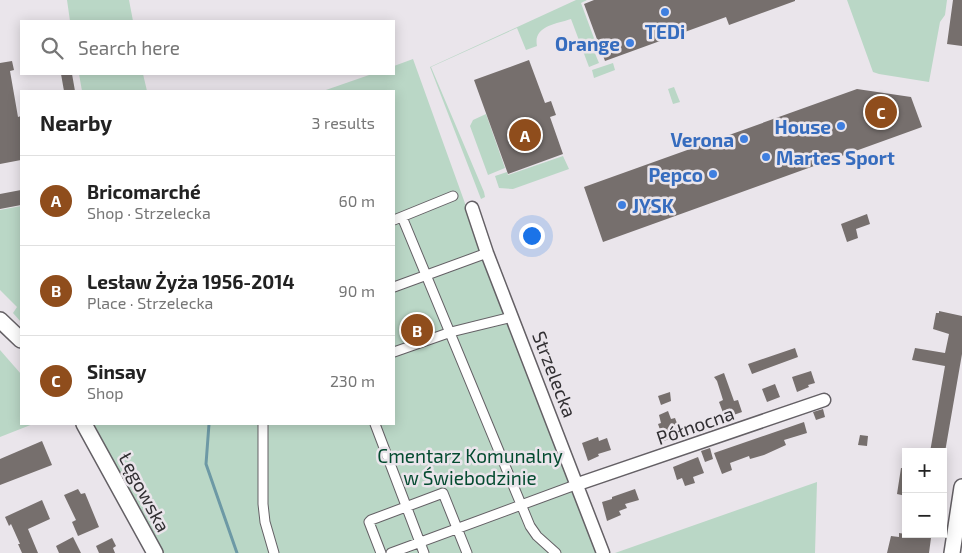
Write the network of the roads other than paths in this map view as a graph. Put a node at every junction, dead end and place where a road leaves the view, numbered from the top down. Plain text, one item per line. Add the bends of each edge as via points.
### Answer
1 (453, 196) dead end
2 (472, 208) dead end
3 (398, 218) edge
4 (487, 253) junction
5 (426, 275) junction
6 (395, 287) edge
7 (512, 317) junction
8 (0, 320) edge
9 (451, 332) junction
10 (20, 339) edge
11 (395, 352) edge
12 (824, 400) dead end
13 (85, 425) edge
14 (263, 425) edge
15 (375, 425) edge
16 (578, 484) junction
17 (962, 487) edge
18 (522, 505) junction
19 (407, 507) junction
20 (458, 529) junction
21 (420, 542) junction
22 (155, 553) edge
23 (274, 553) edge
24 (381, 553) edge
25 (391, 553) edge
26 (424, 553) edge
27 (467, 553) edge
28 (556, 553) edge
29 (603, 553) edge
30 (952, 553) edge

1 - 3 street
2 - 4 street, Strzelecka
3 - 5 street
4 - 5 street
4 - 7 street, Strzelecka
5 - 6 street
5 - 9 street
7 - 9 street
7 - 16 street, Strzelecka
8 - 10 street
9 - 11 street
9 - 18 street
12 - 16 street, Północna
13 - 22 street, Łęgowska
14 - 23 street via 263,504
15 - 19 street
16 - 18 street
16 - 29 street, Strzelecka
17 - 30 street
18 - 20 street
18 - 28 street via 537,536
19 - 20 street via 443,493
19 - 21 street
19 - 24 street via 369,522
20 - 21 street
20 - 27 street
21 - 25 street
21 - 26 street

